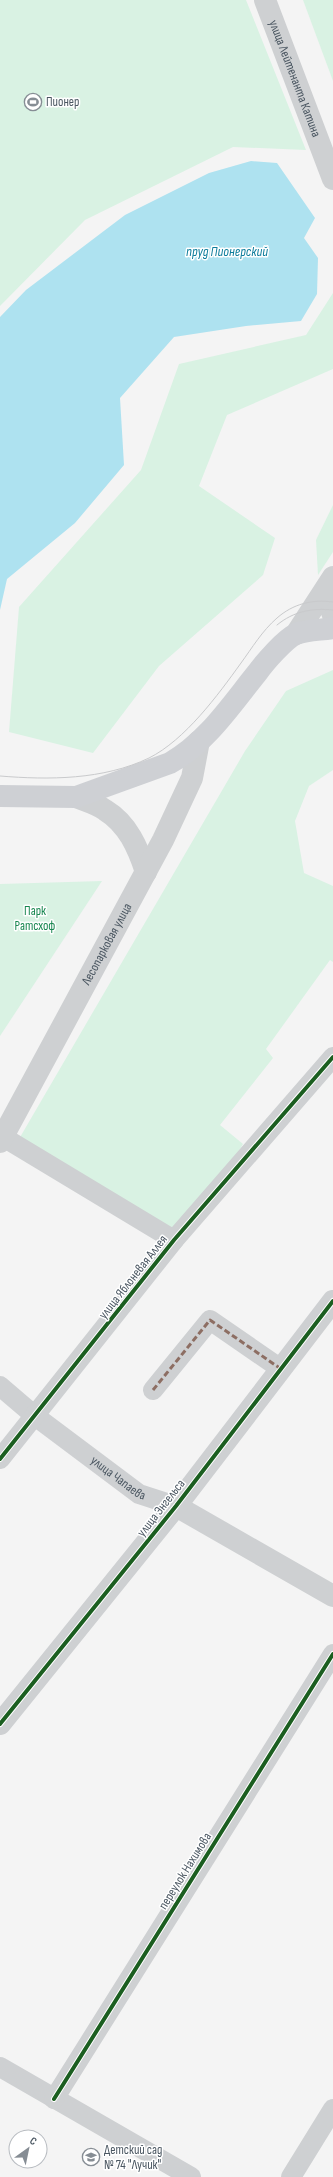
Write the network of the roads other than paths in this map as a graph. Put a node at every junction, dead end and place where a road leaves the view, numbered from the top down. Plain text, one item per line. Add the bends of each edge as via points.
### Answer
1 (265, 0) edge
2 (333, 179) edge
3 (330, 582) edge
4 (333, 615) edge
5 (333, 628) edge
6 (296, 634) junction
7 (200, 741) junction
8 (0, 796) edge
9 (76, 797) junction
10 (146, 872) junction
11 (333, 1058) edge
12 (1, 1140) edge
13 (174, 1240) junction
14 (333, 1301) edge
15 (281, 1369) junction
16 (0, 1386) edge
17 (153, 1390) dead end
18 (35, 1416) junction
19 (0, 1459) edge
20 (176, 1506) junction
21 (333, 1596) edge
22 (333, 1654) edge
23 (0, 1724) edge
24 (0, 2068) edge
25 (54, 2099) junction
26 (333, 2109) edge
27 (191, 2177) edge
28 (291, 2177) edge

1 - 2 street, улица Лейтенанта Катина
3 - 4 street via 328,601
3 - 6 street
5 - 6 main road
6 - 7 main road via 270,657
7 - 9 main road via 170,763
7 - 10 street, Лесопарковая улица via 192,778
8 - 9 main road
9 - 10 street via 106,810 127,829
10 - 12 street, Лесопарковая улица
11 - 13 street, улица Яблоневая Аллея
12 - 13 street
13 - 18 street, улица Яблоневая Аллея
14 - 15 street, улица Энгельса
15 - 17 street via 210,1320
15 - 20 street, улица Энгельса
16 - 18 street, улица Чапаева
18 - 19 street, улица Яблоневая Аллея
18 - 20 street, улица Чапаева via 139,1494
20 - 21 street, улица Чапаева
20 - 23 street, улица Энгельса
22 - 25 street, переулок Нахимова
24 - 25 street
25 - 27 street
26 - 28 street

